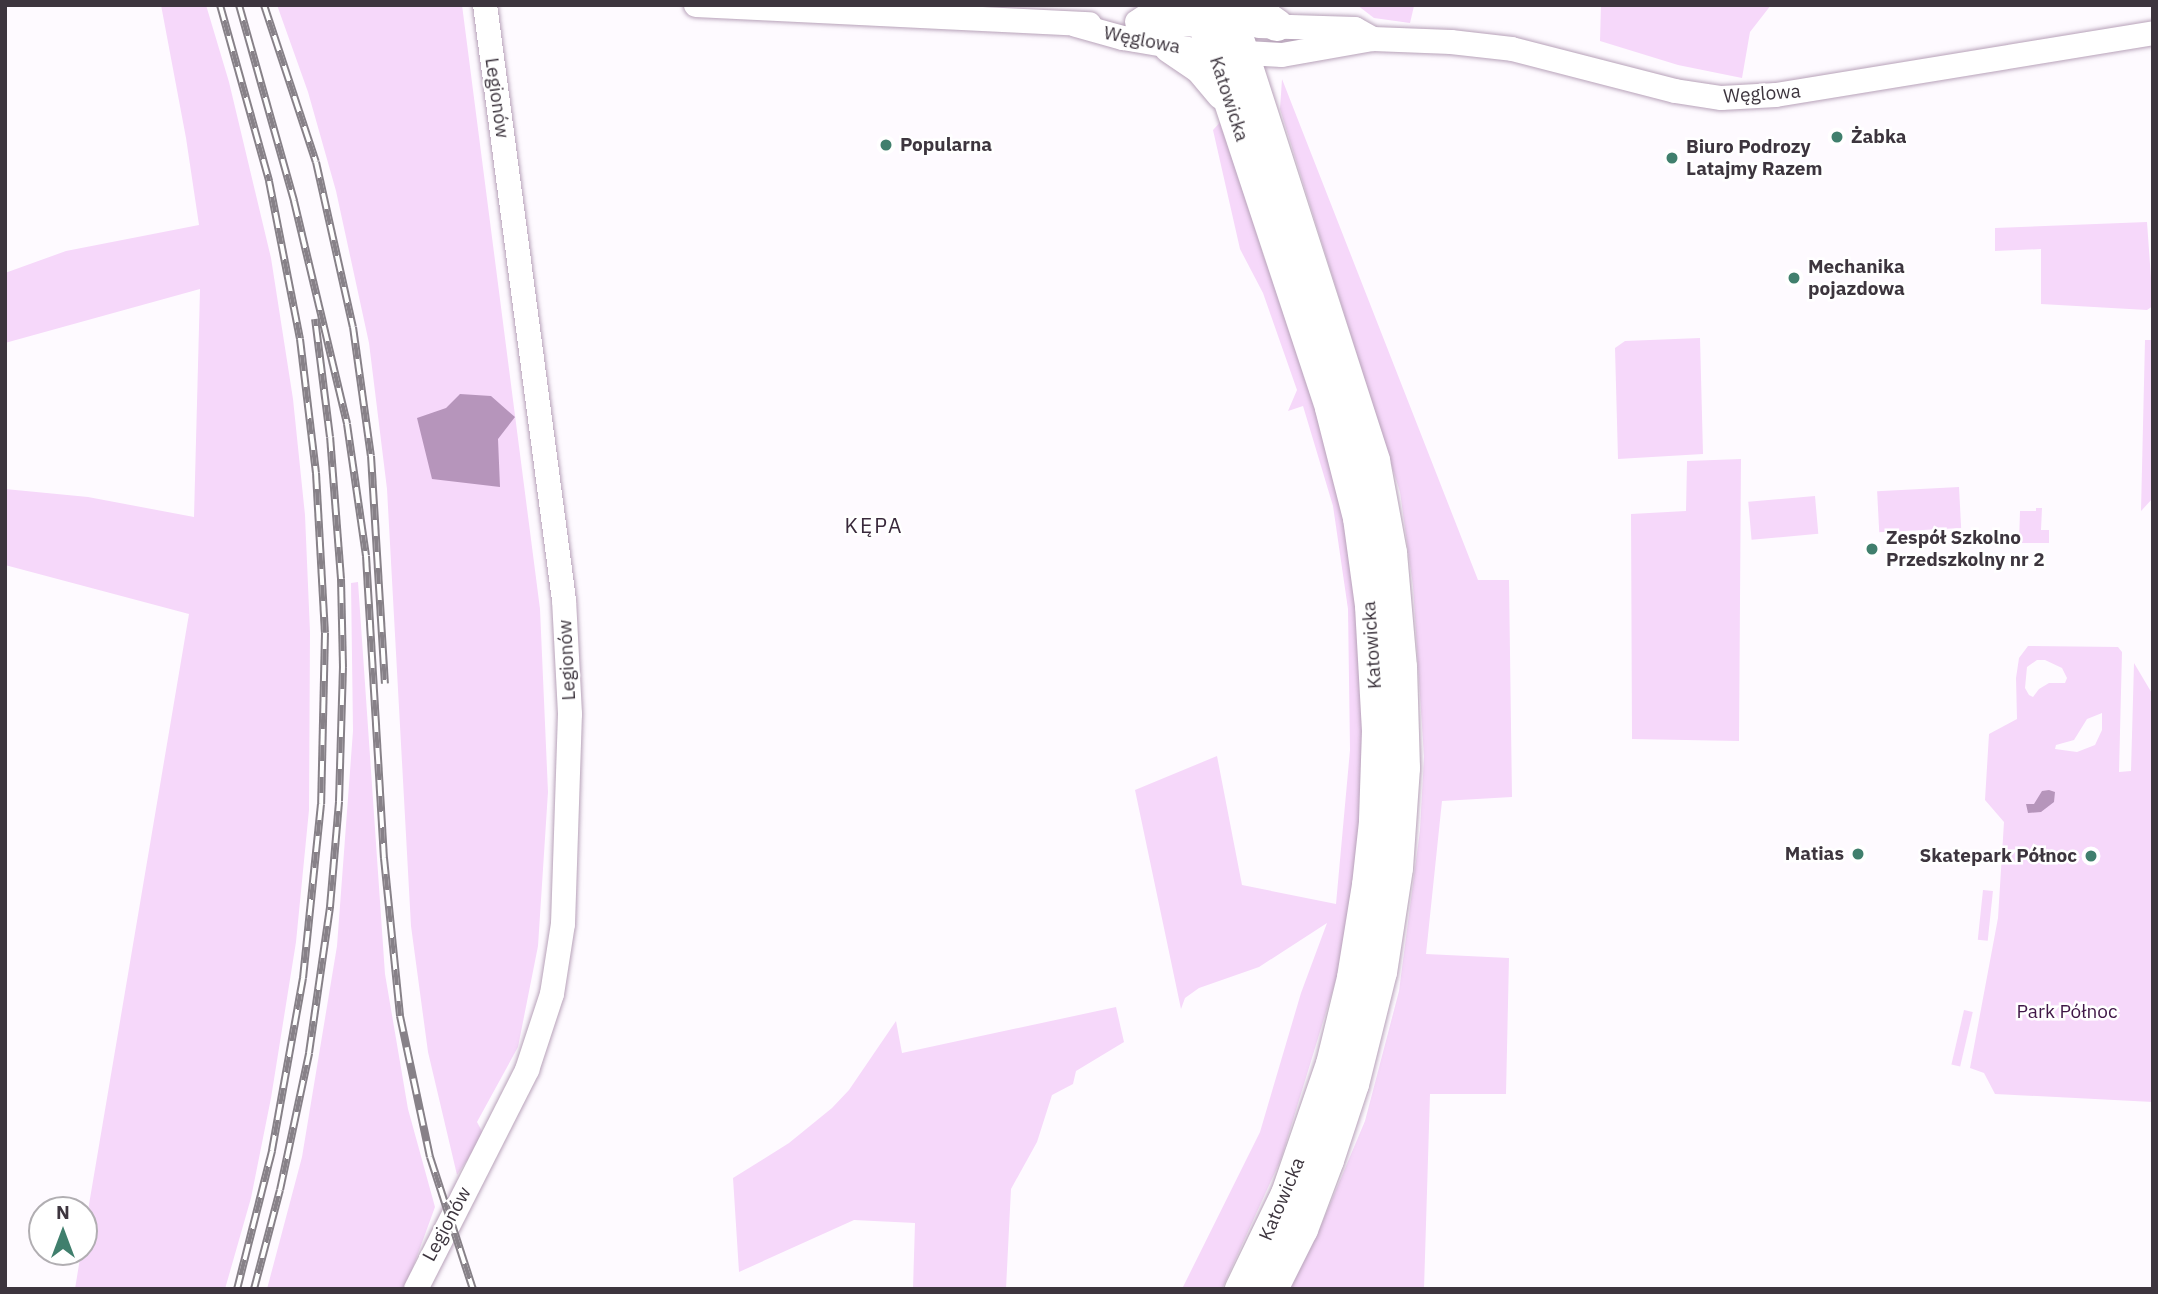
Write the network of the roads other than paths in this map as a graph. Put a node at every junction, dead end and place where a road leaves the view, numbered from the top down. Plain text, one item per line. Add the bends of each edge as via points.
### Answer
1 (485, 5) edge
2 (696, 5) edge
3 (1171, 5) edge
4 (1143, 23) junction
5 (1224, 25) edge
6 (1277, 25) joint
7 (1076, 26) junction
8 (2153, 33) edge
9 (1374, 39) junction
10 (1170, 47) junction
11 (1231, 106) junction
12 (416, 1289) edge
13 (1241, 1289) edge
14 (1272, 1289) edge

1 - 12 street, Legionów via 564,600 570,714 562,923 552,994 527,1070
2 - 7 street, Węglowa
3 - 4 main road
4 - 5 street, Węglowa
4 - 7 street, Węglowa
5 - 6 main road
5 - 9 street, Węglowa via 1282,55
5 - 10 street, Węglowa
5 - 11 main road, Katowicka
5 - 14 main road, Katowicka via 1374,461 1391,553 1402,705 1404,768 1397,868 1381,972 1328,1160 1302,1229
6 - 9 street, Węglowa via 1355,29
7 - 10 street, Węglowa
8 - 9 street, Węglowa via 1776,95 1721,98 1675,91 1512,49
10 - 11 main road via 1200,67
11 - 13 main road, Katowicka via 1331,408 1359,518 1371,606 1378,730 1368,885 1332,1064 1287,1194

